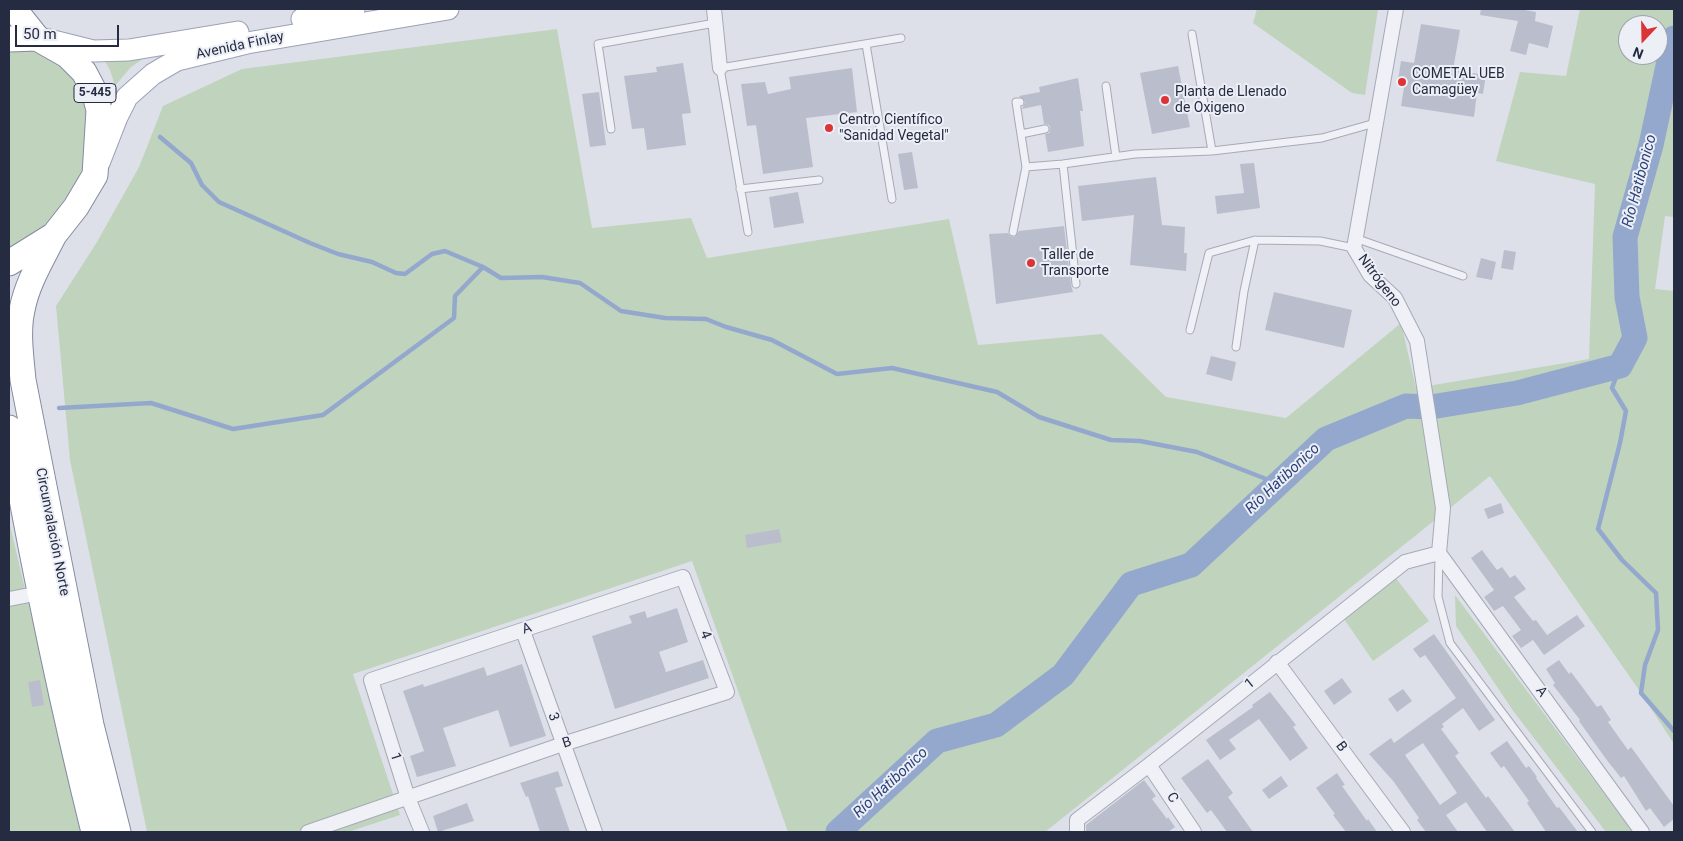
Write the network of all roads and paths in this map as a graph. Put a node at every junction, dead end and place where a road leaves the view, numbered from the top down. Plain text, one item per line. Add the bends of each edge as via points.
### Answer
1 (14, 9) edge
2 (354, 9) edge
3 (448, 9) edge
4 (1396, 9) edge
5 (414, 11) edge
6 (714, 16) edge
7 (1192, 34) dead end
8 (38, 38) junction
9 (901, 38) dead end
10 (9, 39) edge
11 (866, 44) junction
12 (720, 68) junction
13 (1106, 86) dead end
14 (1020, 102) dead end
15 (1375, 123) junction
16 (611, 129) dead end
17 (1045, 129) dead end
18 (1021, 134) junction
19 (1212, 151) junction
20 (1116, 157) junction
21 (1062, 164) junction
22 (1026, 167) junction
23 (95, 175) junction
24 (819, 180) dead end
25 (740, 188) junction
26 (892, 199) dead end
27 (748, 232) dead end
28 (1013, 232) dead end
29 (54, 235) junction
30 (1255, 240) junction
31 (1354, 243) junction
32 (9, 263) edge
33 (1463, 276) dead end
34 (1076, 284) dead end
35 (1190, 330) dead end
36 (1236, 347) dead end
37 (9, 428) edge
38 (1439, 553) junction
39 (683, 577) joint
40 (63, 587) junction
41 (39, 593) junction
42 (9, 600) edge
43 (523, 631) junction
44 (1277, 662) junction
45 (371, 680) joint
46 (727, 692) joint
47 (563, 744) junction
48 (1149, 765) junction
49 (408, 798) junction
50 (94, 832) edge
51 (118, 832) edge
52 (308, 832) edge
53 (422, 832) edge
54 (595, 832) edge
55 (1078, 832) edge
56 (1194, 832) edge
57 (1403, 832) edge
58 (1592, 832) edge
59 (1642, 832) edge

1 - 8 highway
2 - 8 main road, Avenida Finlay via 129,50 93,50
3 - 5 main road, Avenida Finlay
4 - 15 street, Nitrógeno
5 - 23 main road, Avenida Finlay via 177,60 153,74 127,97
6 - 12 street
6 - 16 lane via 598,44
7 - 19 lane
8 - 10 highway
8 - 23 highway, 5-445 via 67,55 84,72 94,90 99,110
9 - 11 lane
11 - 12 lane
11 - 26 lane
12 - 25 lane
13 - 20 lane
14 - 18 lane via 1016,102
15 - 19 lane via 1322,138
15 - 31 street, Nitrógeno
17 - 18 lane
18 - 22 lane
19 - 20 lane
20 - 21 lane
21 - 22 lane
21 - 34 lane
22 - 28 lane
23 - 29 highway, 5-445
24 - 25 lane
25 - 27 lane
29 - 32 highway, 5-445
29 - 40 highway, Circunvalación Norte via 34,274 22,310 20,343 23,380
30 - 31 lane
30 - 35 lane via 1209,254
30 - 36 lane
31 - 33 lane
31 - 38 street, Nitrógeno via 1370,275 1394,298 1417,340 1443,508
37 - 41 highway, Circunvalación Norte
38 - 44 street, 1 via 1405,562
38 - 58 lane via 1438,597 1450,643
38 - 59 street, A
39 - 43 street, A
39 - 46 street, 4
40 - 41 street
40 - 51 highway, Circunvalación Norte via 91,726
41 - 42 street
41 - 50 highway, Circunvalación Norte
43 - 45 street, A
43 - 47 street, 3
44 - 48 street, 1
44 - 57 street, B
45 - 49 street, 1
46 - 47 street, B
47 - 49 street, B
47 - 54 street, 3
48 - 55 street, 1 via 1077,820
48 - 56 street, C
49 - 52 street, B
49 - 53 street, 1

